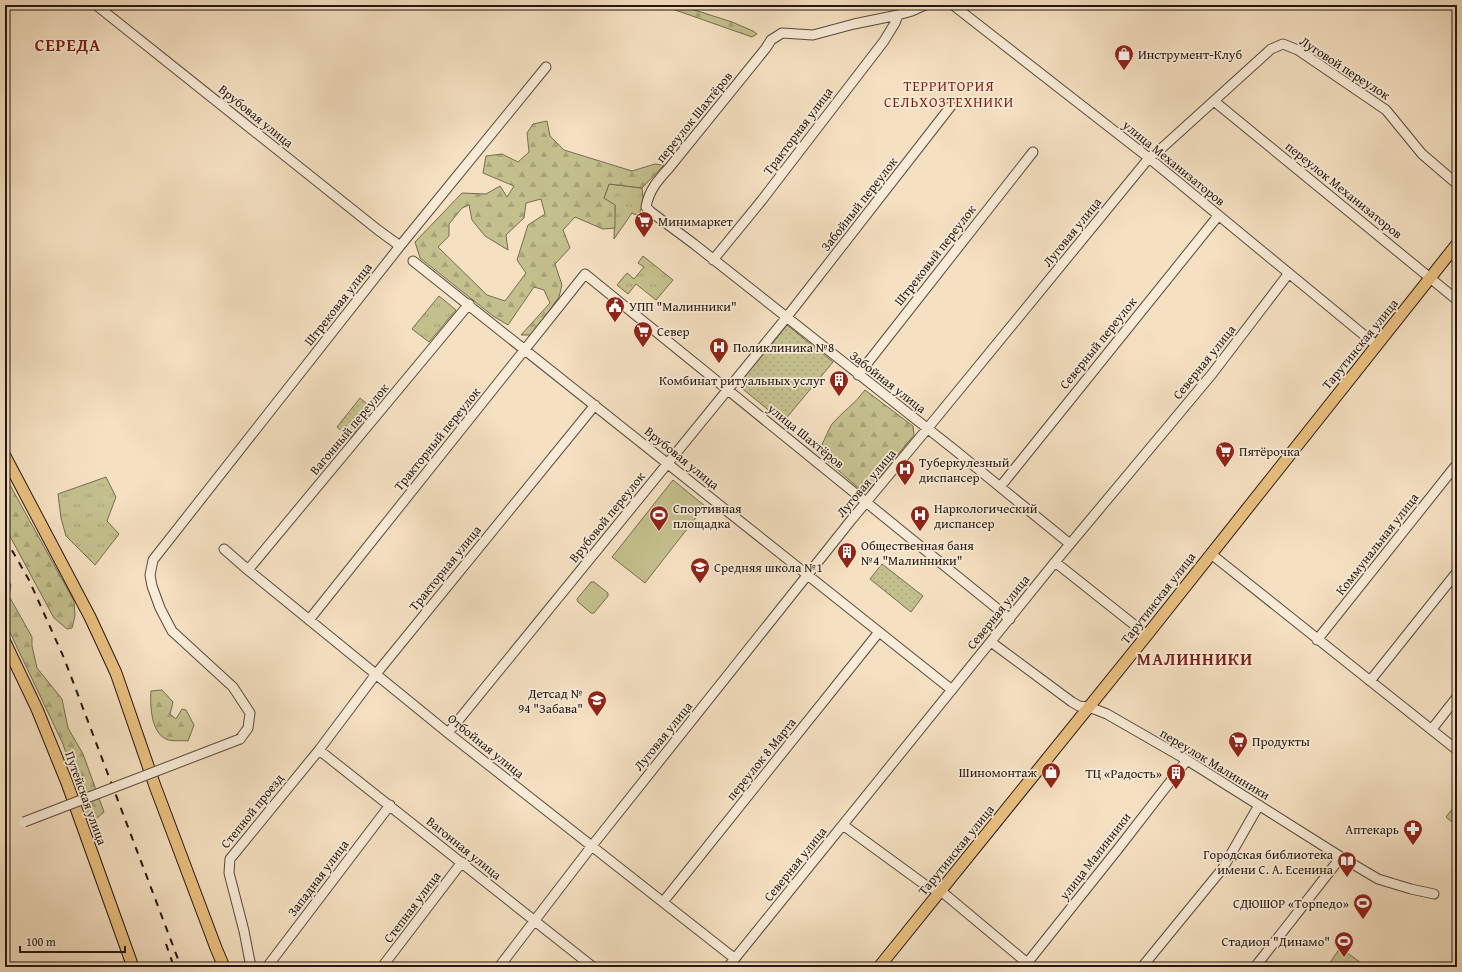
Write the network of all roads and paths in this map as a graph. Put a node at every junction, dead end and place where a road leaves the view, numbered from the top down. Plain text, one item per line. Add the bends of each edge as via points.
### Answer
1 (96, 5) edge
2 (924, 5) edge
3 (953, 5) edge
4 (898, 15) junction
5 (1283, 44) joint
6 (546, 67) dead end
7 (1214, 101) junction
8 (951, 106) dead end
9 (1033, 152) dead end
10 (1149, 158) junction
11 (1457, 184) edge
12 (651, 212) joint
13 (1218, 216) junction
14 (1457, 244) edge
15 (400, 246) junction
16 (713, 260) junction
17 (413, 261) dead end
18 (1289, 273) junction
19 (585, 274) joint
20 (1431, 277) junction
21 (1457, 300) edge
22 (468, 304) junction
23 (786, 318) junction
24 (1376, 345) junction
25 (525, 350) junction
26 (858, 375) junction
27 (728, 389) junction
28 (595, 405) junction
29 (927, 429) junction
30 (5, 456) edge
31 (668, 463) junction
32 (1457, 464) edge
33 (1000, 487) junction
34 (866, 501) junction
35 (1070, 544) junction
36 (224, 549) dead end
37 (1211, 554) junction
38 (1055, 562) junction
39 (248, 570) junction
40 (1457, 572) edge
41 (808, 575) junction
42 (1010, 619) junction
43 (309, 620) junction
44 (879, 632) junction
45 (1147, 635) junction
46 (1317, 640) junction
47 (5, 642) edge
48 (991, 642) junction
49 (376, 674) junction
50 (1370, 681) junction
51 (952, 690) junction
52 (1457, 697) edge
53 (1089, 707) junction
54 (1432, 729) junction
55 (448, 733) junction
56 (319, 750) junction
57 (1457, 750) edge
58 (1187, 760) junction
59 (390, 805) junction
60 (1259, 805) junction
61 (24, 822) dead end
62 (843, 825) junction
63 (591, 846) junction
64 (1341, 857) junction
65 (462, 862) junction
66 (941, 892) junction
67 (1434, 894) dead end
68 (663, 902) junction
69 (534, 920) junction
70 (734, 958) junction
71 (1027, 966) edge
72 (133, 967) edge
73 (224, 967) edge
74 (251, 967) edge
75 (267, 967) edge
76 (382, 967) edge
77 (499, 967) edge
78 (593, 967) edge
79 (728, 967) edge
80 (879, 967) edge
81 (1142, 967) edge
82 (1255, 967) edge

1 - 15 street, Врубовая улица
2 - 4 street
3 - 10 street, улица Механизаторов
4 - 12 street, переулок Шахтёров via 813,35 782,33 771,40 656,182 648,196 646,207
4 - 16 street, Тракторная улица via 884,41
5 - 7 street, Луговая улица via 1271,49
5 - 11 street, Луговой переулок via 1298,50 1386,110 1422,154
6 - 15 street, Штрековая улица
7 - 10 street, Луговая улица
7 - 20 street, переулок Механизаторов
8 - 23 street, Забойный переулок
9 - 26 street, Штрековый переулок
10 - 13 street, улица Механизаторов
10 - 29 street, Луговая улица
12 - 16 street, Забойная улица
13 - 18 street, улица Механизаторов
13 - 33 street, Северный переулок
14 - 20 main road, Тарутинская улица
15 - 61 street, Штрековая улица, bridge via 153,560 150,575 152,586 172,631 233,687 250,713 248,728 240,739
16 - 23 street, Забойная улица
17 - 22 street, Врубовая улица
18 - 24 street, улица Механизаторов
18 - 35 street, Северная улица via 1212,374
19 - 25 street, Тракторный переулок
19 - 27 street, улица Шахтёров
20 - 21 street, переулок Механизаторов
20 - 24 main road, Тарутинская улица
22 - 25 street, Врубовая улица
22 - 39 street, Вагонный переулок
23 - 26 street, Забойная улица
23 - 27 street, Врубовой переулок
24 - 37 main road, Тарутинская улица
25 - 28 street, Врубовая улица
25 - 43 street, Тракторный переулок
26 - 29 street, Забойная улица
27 - 31 street, Врубовой переулок
27 - 34 street, улица Шахтёров
28 - 31 street, Врубовая улица
28 - 49 street, Тракторная улица
29 - 33 street, Забойная улица
29 - 34 street, Луговая улица
30 - 73 main road via 90,617 116,673 155,786
31 - 41 street, Врубовая улица
31 - 55 street, Врубовой переулок
32 - 46 street, Коммунальная улица
33 - 35 street, Забойная улица
34 - 41 street, Луговая улица
34 - 42 street, улица Шахтёров
35 - 38 street, Северная улица
36 - 39 street, Отбойная улица
37 - 45 main road, Тарутинская улица
37 - 46 street
38 - 42 street, Северная улица
38 - 45 street
39 - 43 street, Отбойная улица
40 - 50 street
41 - 44 street, Врубовая улица
41 - 63 street, Луговая улица
42 - 48 street, Северная улица
43 - 49 street, Отбойная улица
44 - 51 street, Врубовая улица
44 - 68 street, переулок 8 Марта
45 - 53 main road, Тарутинская улица
46 - 50 street
47 - 72 main road, Путейская улица via 37,709 67,783
48 - 51 street, Северная улица
48 - 53 street, переулок Малинники via 1072,702
49 - 55 street, Отбойная улица
49 - 56 street, Тракторная улица
50 - 54 street
51 - 62 street, Северная улица
52 - 54 street
53 - 58 street, переулок Малинники via 1107,714
53 - 66 main road, Тарутинская улица
54 - 57 street
55 - 63 street, Отбойная улица
56 - 59 street, Вагонная улица
56 - 74 street, Степной проезд via 230,858 229,874
58 - 60 street, переулок Малинники
58 - 71 street, улица Малинники
59 - 65 street, Вагонная улица
59 - 75 street, Западная улица
60 - 64 street, переулок Малинники
60 - 81 street via 1223,868
62 - 66 street via 928,887
62 - 70 street, Северная улица
63 - 68 street, Отбойная улица
63 - 69 street, Луговая улица
64 - 67 street, переулок Малинники via 1378,879
64 - 82 street
65 - 69 street, Вагонная улица
65 - 76 street, Степная улица
66 - 71 street
66 - 80 main road, Тарутинская улица
68 - 70 street, Отбойная улица
69 - 77 street, Луговая улица
69 - 78 street, Вагонная улица
70 - 79 street, Северная улица

